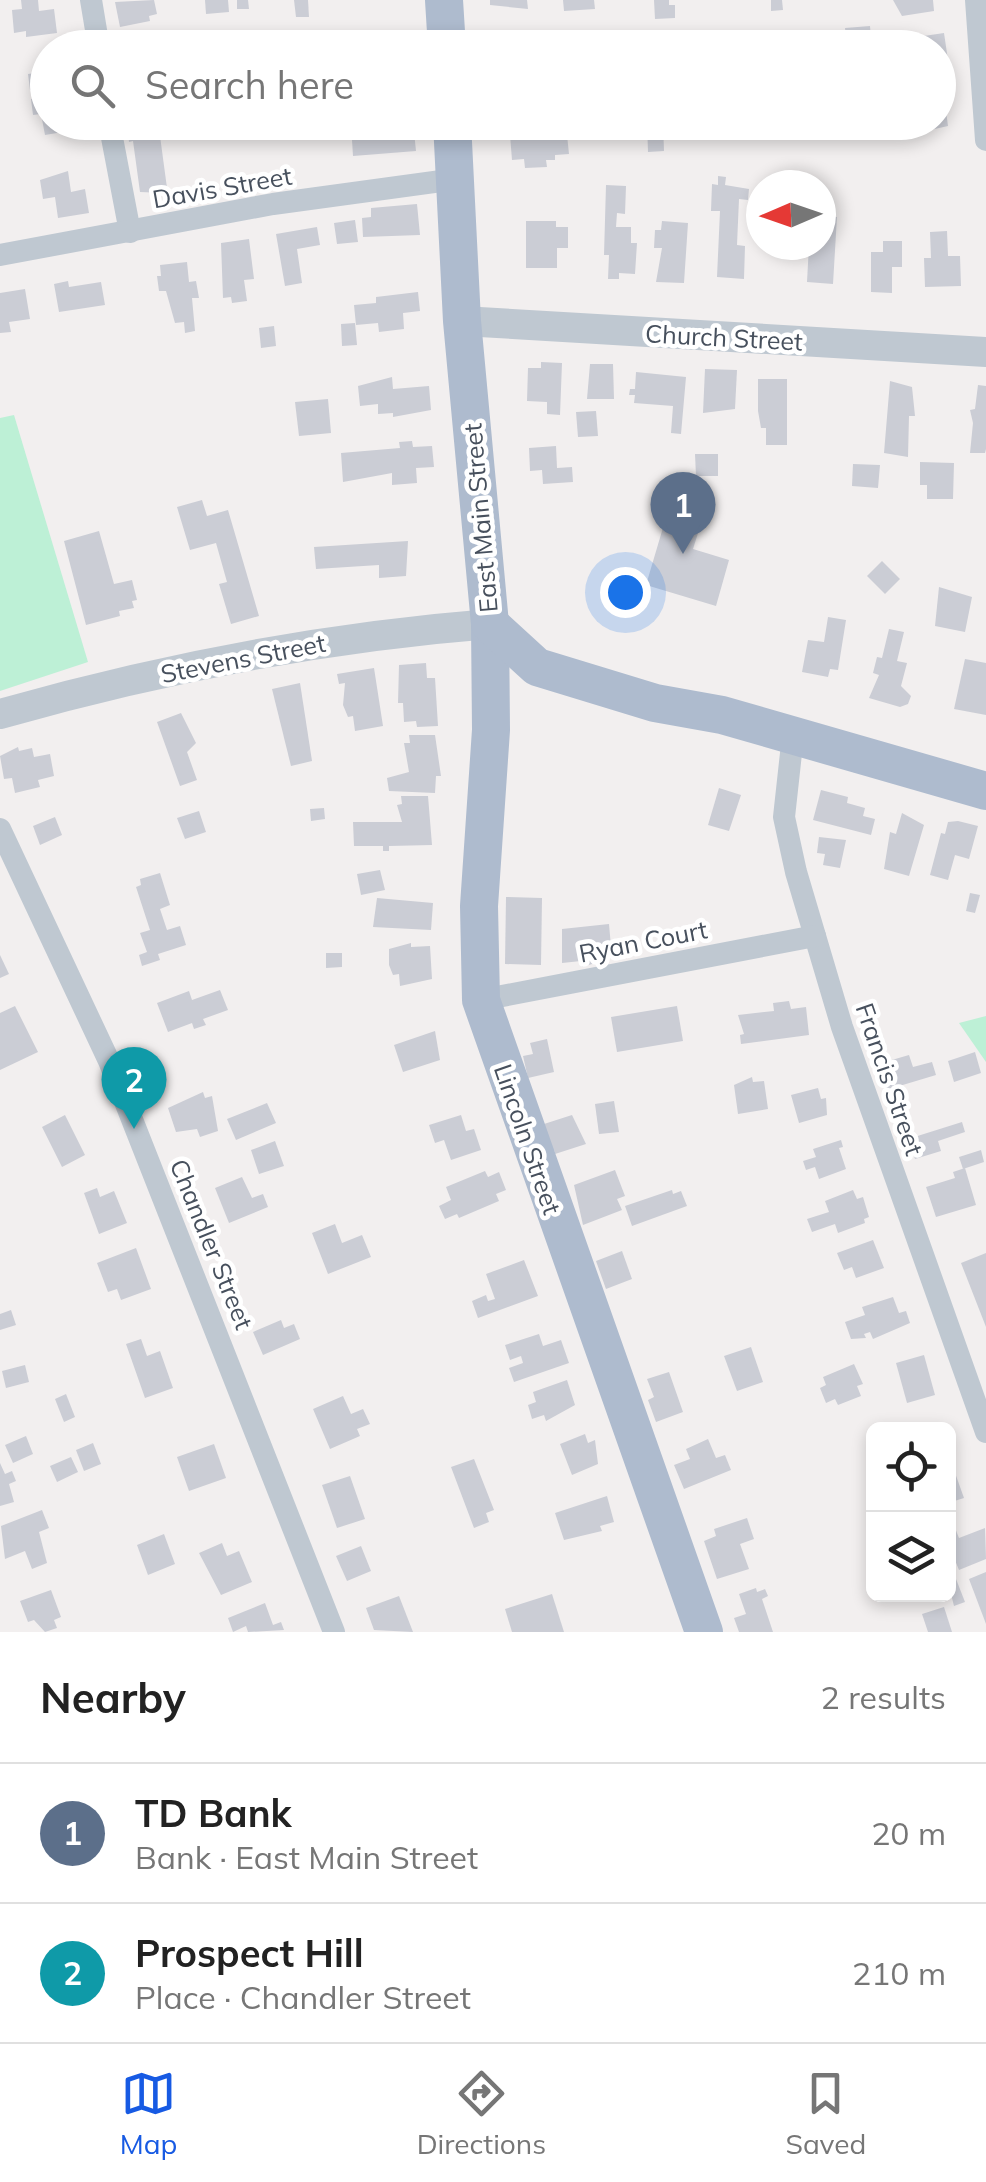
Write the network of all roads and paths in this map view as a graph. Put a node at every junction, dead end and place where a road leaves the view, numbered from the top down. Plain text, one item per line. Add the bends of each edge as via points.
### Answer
1 (90, 0) edge
2 (444, 0) edge
3 (976, 0) edge
4 (96, 30) edge
5 (446, 30) edge
6 (113, 140) edge
7 (453, 140) edge
8 (986, 140) edge
9 (456, 179) junction
10 (130, 232) junction
11 (0, 255) edge
12 (462, 321) junction
13 (986, 352) edge
14 (490, 624) junction
15 (0, 714) edge
16 (793, 735) junction
17 (986, 790) edge
18 (0, 829) edge
19 (815, 936) junction
20 (481, 1000) junction
21 (986, 1432) edge
22 (334, 1632) edge
23 (704, 1632) edge

1 - 4 street
2 - 5 main road
3 - 8 street
6 - 10 street
7 - 9 main road, East Main Street
9 - 10 street, Davis Street
9 - 12 main road, East Main Street
10 - 11 street, Davis Street
12 - 13 street, Church Street
12 - 14 main road, East Main Street
14 - 15 street, Stevens Street via 374,633 116,682
14 - 16 main road, East Main Street via 537,666 655,703
14 - 20 main road, Lincoln Street
16 - 17 main road, East Main Street
16 - 19 street, Francis Street via 784,817
18 - 22 street, Chandler Street via 109,1061
19 - 20 street, Ryan Court
19 - 21 street, Francis Street
20 - 23 main road, Lincoln Street

